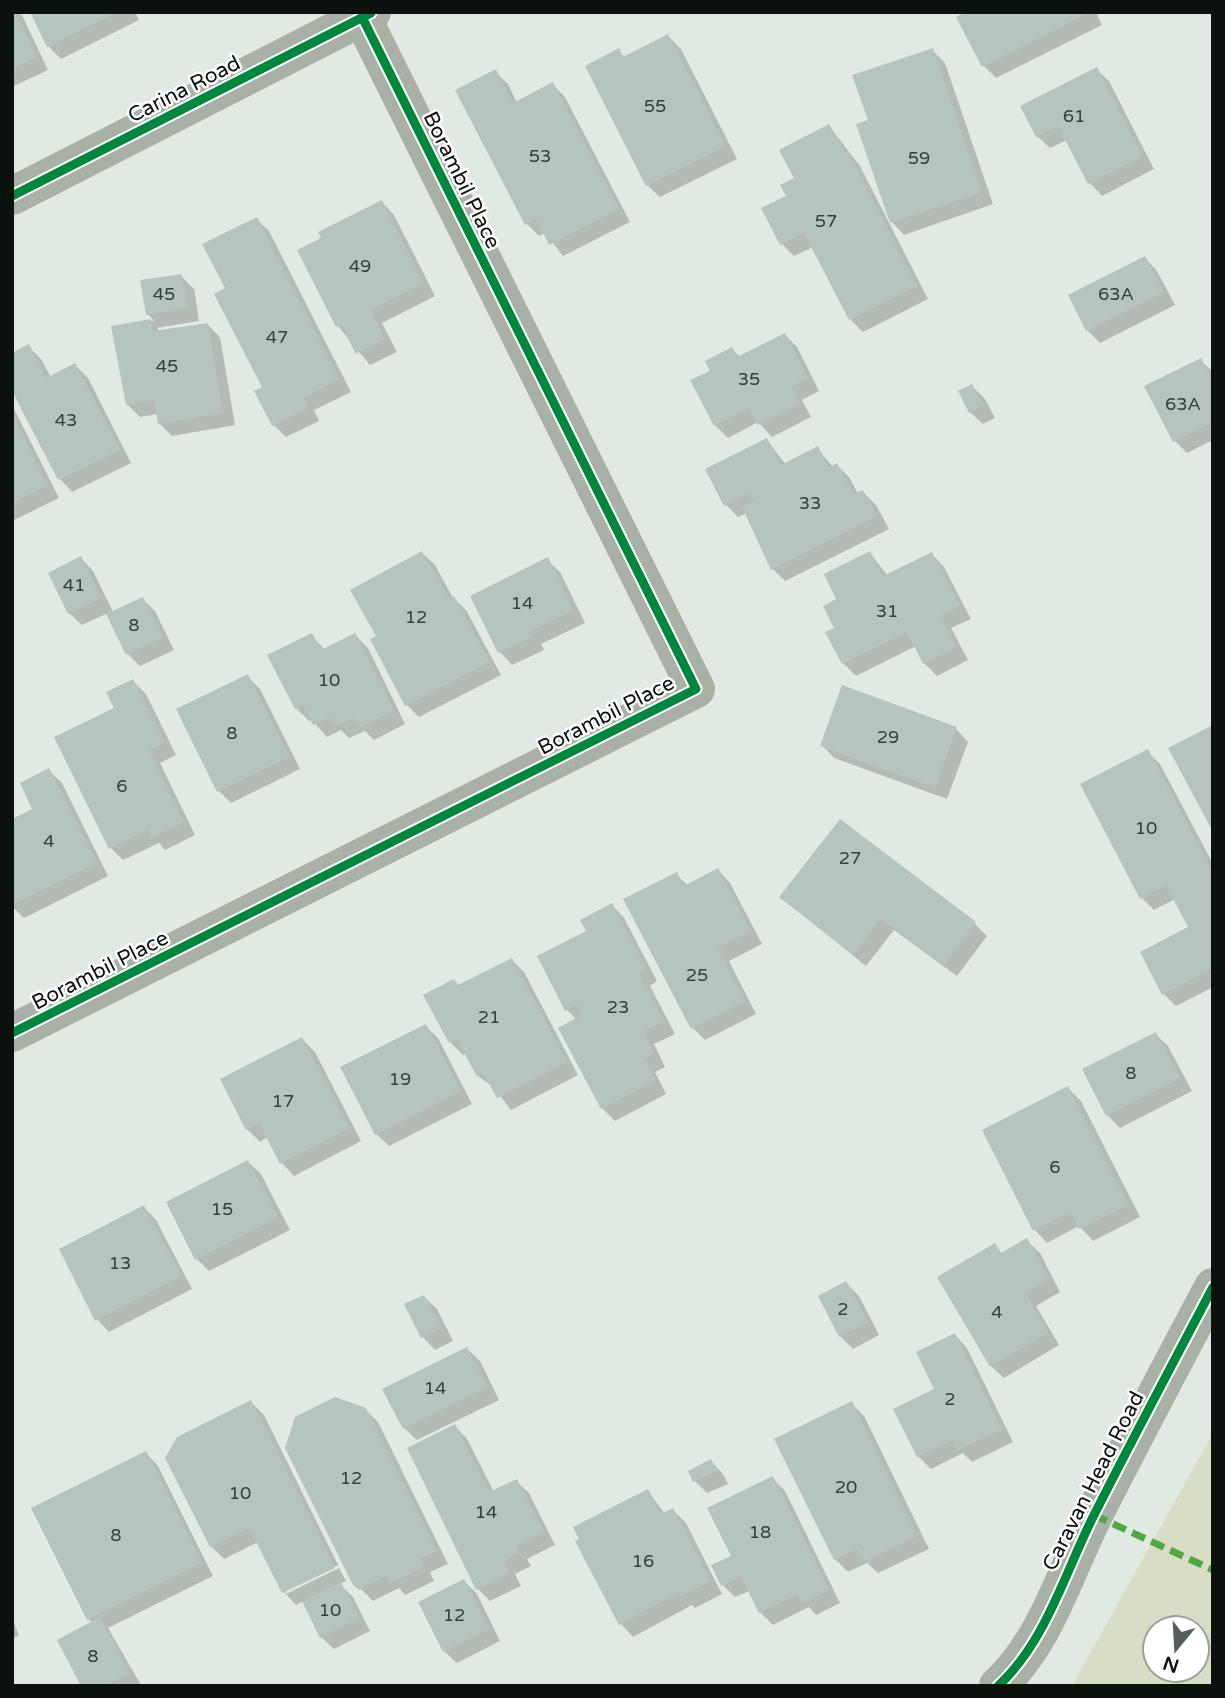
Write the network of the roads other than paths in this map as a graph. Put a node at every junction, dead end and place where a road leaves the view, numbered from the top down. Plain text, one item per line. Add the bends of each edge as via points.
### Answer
1 (367, 15) edge
2 (12, 196) edge
3 (12, 1033) edge
4 (1213, 1287) edge
5 (998, 1686) edge

1 - 2 street, Carina Road
1 - 3 street, Borambil Place via 696,689
4 - 5 street, Caravan Head Road via 1094,1515 1040,1631 1016,1669

